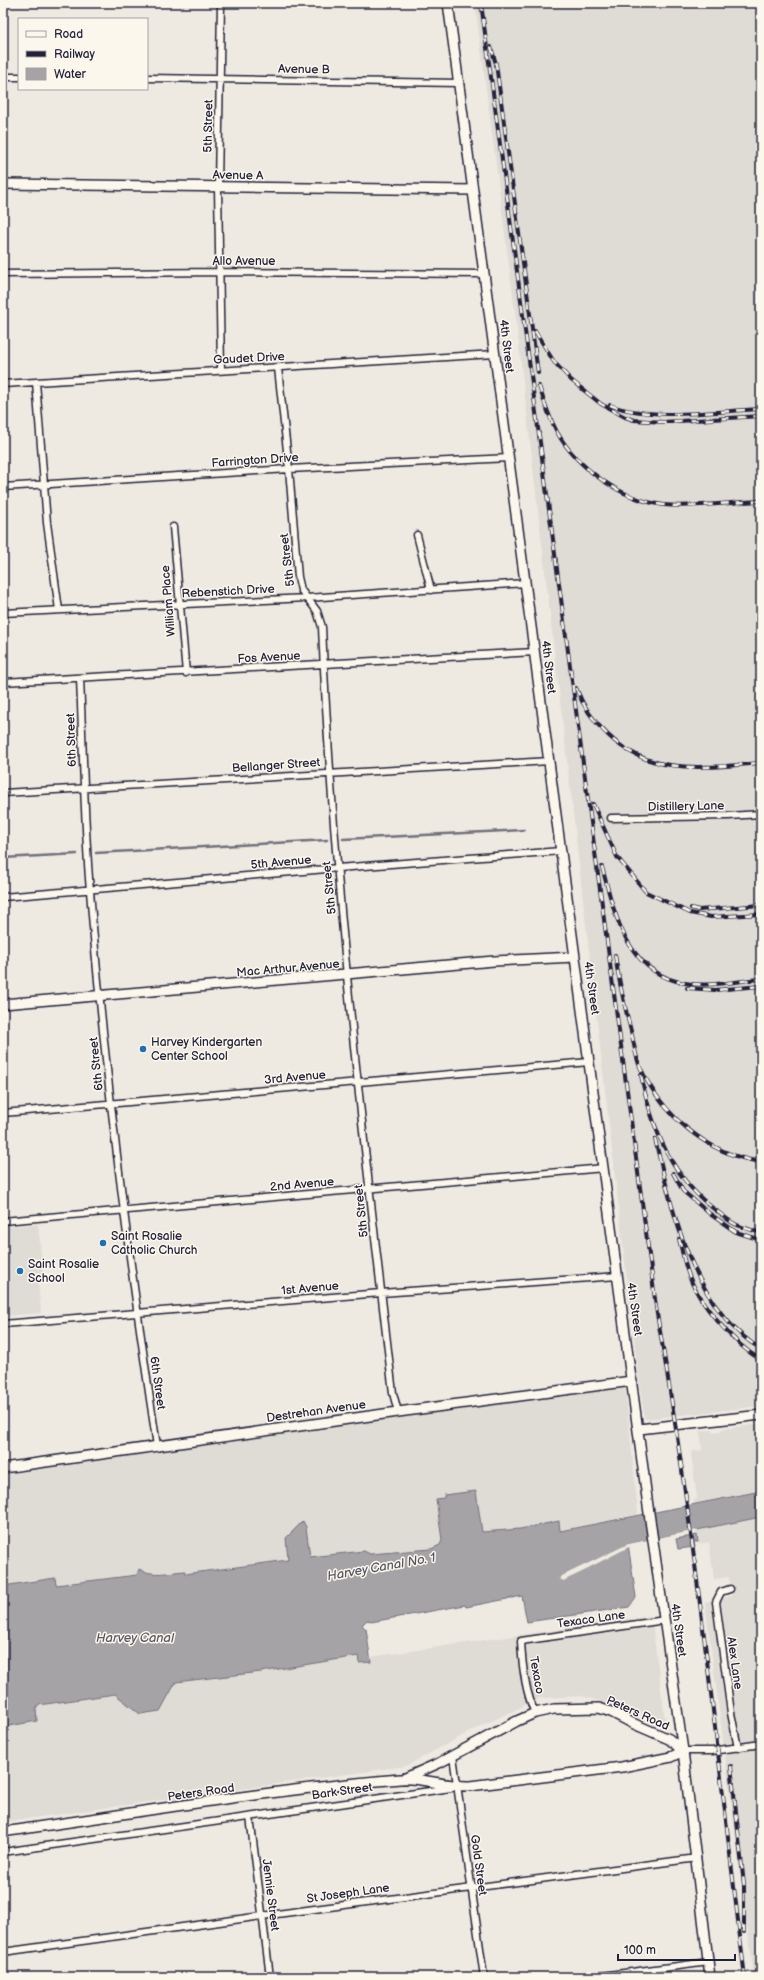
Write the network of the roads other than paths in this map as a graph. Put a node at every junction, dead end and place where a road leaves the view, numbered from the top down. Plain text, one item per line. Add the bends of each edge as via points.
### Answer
1 (221, 3) edge
2 (448, 3) edge
3 (3, 77) edge
4 (18, 77) edge
5 (148, 78) edge
6 (220, 79) junction
7 (460, 83) junction
8 (3, 184) edge
9 (218, 187) junction
10 (473, 190) junction
11 (219, 272) junction
12 (3, 274) edge
13 (485, 274) junction
14 (495, 354) junction
15 (278, 368) junction
16 (221, 370) junction
17 (36, 382) junction
18 (3, 384) edge
19 (509, 458) junction
20 (289, 469) junction
21 (44, 485) junction
22 (3, 488) edge
23 (173, 527) dead end
24 (417, 535) dead end
25 (526, 583) junction
26 (431, 590) junction
27 (307, 598) junction
28 (179, 604) junction
29 (59, 610) junction
30 (3, 613) edge
31 (535, 652) junction
32 (324, 665) junction
33 (186, 673) junction
34 (80, 678) junction
35 (3, 682) edge
36 (550, 761) junction
37 (330, 773) junction
38 (83, 789) junction
39 (3, 793) edge
40 (761, 814) edge
41 (611, 818) dead end
42 (561, 851) junction
43 (338, 868) junction
44 (90, 890) junction
45 (3, 897) edge
46 (575, 957) junction
47 (348, 975) junction
48 (100, 996) junction
49 (3, 1004) edge
50 (589, 1062) junction
51 (359, 1083) junction
52 (111, 1104) junction
53 (3, 1113) edge
54 (604, 1168) junction
55 (369, 1190) junction
56 (123, 1211) junction
57 (3, 1221) edge
58 (618, 1276) junction
59 (381, 1293) junction
60 (137, 1313) junction
61 (3, 1324) edge
62 (632, 1381) junction
63 (398, 1412) junction
64 (761, 1415) edge
65 (639, 1429) junction
66 (157, 1446) junction
67 (3, 1468) edge
68 (730, 1589) dead end
69 (665, 1620) junction
70 (521, 1641) joint
71 (535, 1713) junction
72 (761, 1744) edge
73 (738, 1748) junction
74 (683, 1751) junction
75 (452, 1756) junction
76 (403, 1779) junction
77 (456, 1787) junction
78 (250, 1816) junction
79 (3, 1832) edge
80 (3, 1852) edge
81 (697, 1858) junction
82 (471, 1887) junction
83 (262, 1916) junction
84 (3, 1952) edge
85 (709, 1962) junction
86 (270, 1977) edge
87 (484, 1977) edge
88 (593, 1977) edge
89 (710, 1977) edge

1 - 6 street, 5th Street
2 - 7 main road, 4th Street
3 - 4 street
5 - 6 street, Avenue B
6 - 7 street, Avenue B
6 - 9 street, 5th Street
7 - 10 main road, 4th Street
8 - 9 main road, Avenue A
9 - 10 main road, Avenue A
9 - 11 street, 5th Street
10 - 13 main road, 4th Street
11 - 12 street, Allo Avenue
11 - 13 street, Allo Avenue
11 - 16 street, 5th Street
13 - 14 main road, 4th Street
14 - 15 street, Gaudet Drive
14 - 19 main road, 4th Street
15 - 16 street, Gaudet Drive
15 - 20 street, 5th Street
16 - 17 street, Gaudet Drive
17 - 18 street, Gaudet Drive
17 - 21 street
19 - 20 street, Farrington Drive
19 - 25 main road, 4th Street
20 - 21 street, Farrington Drive
20 - 27 street, 5th Street via 298,577 301,590
21 - 22 street, Farrington Drive
21 - 29 street
23 - 28 street, William Place
24 - 26 street
25 - 26 street, Rebenstich Drive
25 - 31 main road, 4th Street
26 - 27 street, Rebenstich Drive
27 - 28 street, Rebenstich Drive
27 - 32 street, 5th Street via 317,611 322,627
28 - 29 street, Rebenstich Drive
28 - 33 street, William Place
29 - 30 street, Rebenstich Drive
31 - 32 street, Fos Avenue
31 - 36 main road, 4th Street
32 - 33 street, Fos Avenue
32 - 37 street, 5th Street
33 - 34 street, Fos Avenue
34 - 35 street, Fos Avenue
34 - 38 street, 6th Street
36 - 37 street, Bellanger Street
36 - 42 main road, 4th Street
37 - 38 street, Bellanger Street
37 - 43 street, 5th Street
38 - 39 street, Bellanger Street
38 - 44 street, 6th Street
40 - 41 street, Distillery Lane
42 - 43 street, 5th Avenue
42 - 46 main road, 4th Street
43 - 44 street, 5th Avenue
43 - 47 street, 5th Street
44 - 45 street, 5th Avenue
44 - 48 street, 6th Street
46 - 47 main road, Mac Arthur Avenue via 494,961
46 - 50 main road, 4th Street
47 - 48 main road, Mac Arthur Avenue
47 - 51 street, 5th Street
48 - 49 main road, Mac Arthur Avenue
48 - 52 street, 6th Street
50 - 51 street, 3rd Avenue
50 - 54 main road, 4th Street
51 - 52 street, 3rd Avenue
51 - 55 street, 5th Street
52 - 53 street, 3rd Avenue
52 - 56 street, 6th Street
54 - 55 street, 2nd Avenue
54 - 58 main road, 4th Street
55 - 56 street, 2nd Avenue
55 - 59 street, 5th Street
56 - 57 street, 2nd Avenue
56 - 60 street, 6th Street
58 - 59 street, 1st Avenue
58 - 62 main road, 4th Street
59 - 60 street, 1st Avenue
59 - 63 street, 5th Street via 393,1394
60 - 61 street, 1st Avenue
60 - 66 street, 6th Street
62 - 63 main road, Destrehan Avenue
62 - 65 main road, 4th Street
63 - 66 main road, Destrehan Avenue
64 - 65 main road
65 - 69 main road, 4th Street
66 - 67 main road, Destrehan Avenue
68 - 73 street, Alex Lane via 721,1592 716,1602
69 - 70 street, Texaco Lane
69 - 74 main road, 4th Street
70 - 71 street, Texaco via 522,1660
71 - 74 main road, Peters Road via 554,1709 599,1708 669,1739
71 - 75 main road, Peters Road
72 - 73 street
73 - 74 street
74 - 77 main road, Bark Street via 622,1767
74 - 81 main road, 4th Street
75 - 76 main road, Peters Road
75 - 77 street, Gold Street
76 - 77 main road, Peters Road
76 - 79 main road, Peters Road via 275,1793
77 - 78 street, Bark Street
77 - 82 street, Gold Street
78 - 80 street, Bark Street
78 - 83 street, Jennie Street
81 - 82 street, St Joseph Lane
81 - 85 main road, 4th Street
82 - 83 street, St Joseph Lane
82 - 87 street, Gold Street
83 - 84 street, St Joseph Lane
83 - 86 street, Jennie Street
85 - 88 street
85 - 89 main road, 4th Street

